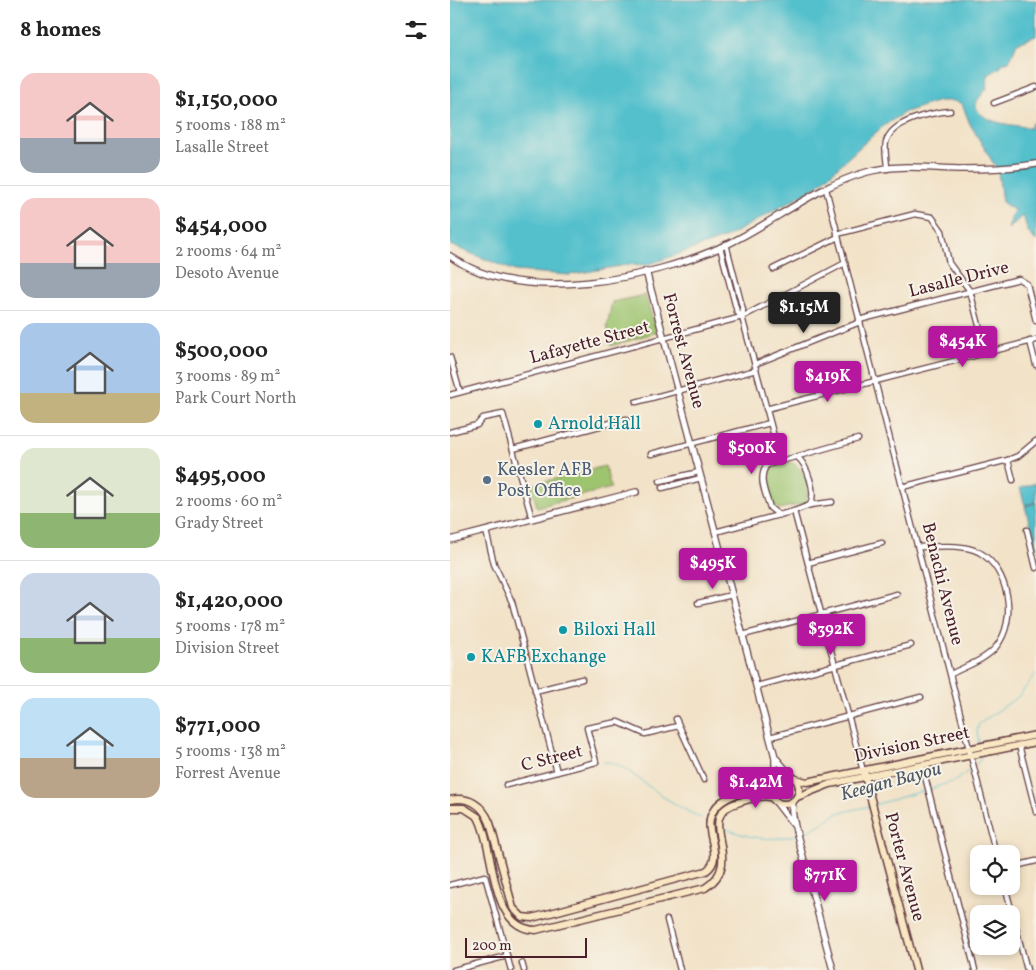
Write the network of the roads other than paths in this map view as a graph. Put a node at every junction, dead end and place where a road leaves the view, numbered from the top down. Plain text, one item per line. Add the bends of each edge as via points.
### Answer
1 (1036, 87) edge
2 (994, 103) dead end
3 (950, 111) dead end
4 (1036, 164) edge
5 (887, 169) junction
6 (826, 190) junction
7 (838, 235) junction
8 (726, 244) junction
9 (720, 247) junction
10 (450, 256) edge
11 (845, 263) junction
12 (774, 270) dead end
13 (646, 271) junction
14 (970, 291) junction
15 (742, 317) junction
16 (860, 321) junction
17 (1036, 321) edge
18 (664, 337) junction
19 (1036, 340) edge
20 (1030, 341) junction
21 (986, 352) junction
22 (450, 357) edge
23 (755, 364) junction
24 (1036, 364) edge
25 (756, 370) junction
26 (875, 380) junction
27 (678, 390) junction
28 (460, 392) junction
29 (450, 395) edge
30 (636, 402) dead end
31 (766, 409) junction
32 (626, 419) dead end
33 (770, 423) junction
34 (450, 432) edge
35 (858, 439) dead end
36 (1036, 441) edge
37 (691, 444) junction
38 (513, 449) junction
39 (651, 454) dead end
40 (797, 457) junction
41 (780, 459) junction
42 (1008, 460) junction
43 (700, 475) junction
44 (1013, 480) dead end
45 (660, 481) dead end
46 (902, 486) junction
47 (662, 488) dead end
48 (636, 492) dead end
49 (832, 502) dead end
50 (810, 505) junction
51 (794, 511) junction
52 (779, 515) junction
53 (532, 519) junction
54 (1027, 530) dead end
55 (486, 531) junction
56 (715, 532) junction
57 (450, 540) edge
58 (882, 543) dead end
59 (918, 547) junction
60 (808, 563) junction
61 (1036, 568) edge
62 (897, 594) dead end
63 (732, 595) junction
64 (698, 603) dead end
65 (821, 615) junction
66 (743, 635) junction
67 (911, 645) dead end
68 (835, 666) junction
69 (951, 674) junction
70 (582, 679) dead end
71 (756, 686) junction
72 (535, 691) junction
73 (921, 697) dead end
74 (848, 716) junction
75 (676, 718) dead end
76 (678, 726) junction
77 (1036, 735) edge
78 (770, 737) junction
79 (1036, 742) edge
80 (1018, 745) junction
81 (975, 753) junction
82 (775, 757) junction
83 (922, 765) junction
84 (557, 772) junction
85 (864, 774) junction
86 (793, 777) junction
87 (774, 778) junction
88 (704, 780) dead end
89 (506, 785) dead end
90 (770, 797) junction
91 (795, 799) junction
92 (450, 800) edge
93 (776, 802) junction
94 (450, 808) edge
95 (1036, 812) edge
96 (795, 829) junction
97 (994, 845) edge
98 (1036, 861) edge
99 (1020, 865) edge
100 (450, 885) edge
101 (1007, 895) edge
102 (667, 920) dead end
103 (507, 956) junction
104 (522, 963) dead end
105 (454, 970) edge
106 (511, 970) edge
107 (524, 970) edge
108 (680, 970) edge
109 (833, 970) edge
110 (916, 970) edge
111 (975, 970) edge
112 (1027, 970) edge

1 - 2 street
3 - 5 street via 912,119 894,130 886,141
4 - 5 street via 987,169
5 - 6 street via 860,174
6 - 7 street, Benachi Avenue
6 - 8 street
7 - 11 street, Benachi Avenue
7 - 12 street
7 - 14 street via 915,214 927,215 940,225 949,263
8 - 9 street
8 - 15 street
9 - 13 street
9 - 15 street via 737,312
10 - 13 street via 478,272 526,282 585,282
11 - 15 street, Lafayette Street
11 - 16 street, Benachi Avenue
13 - 18 street, Forrest Avenue
14 - 16 street, Lasalle Drive
14 - 17 street, Lasalle Drive via 1022,279 1027,284
14 - 21 street
15 - 18 street, Lafayette Street
15 - 23 street
16 - 23 street, Lasalle Drive
16 - 26 street, Benachi Avenue
18 - 27 street, Forrest Avenue
18 - 28 street, Lafayette Street
19 - 20 street
20 - 21 street
20 - 24 street
21 - 26 street
22 - 28 street
23 - 25 street
25 - 27 street
25 - 31 street
26 - 31 street
26 - 46 street, Benachi Avenue
27 - 30 street
27 - 37 street, Forrest Avenue
28 - 29 street, Lafayette Street
31 - 33 street
32 - 38 street
33 - 37 street
33 - 41 street
34 - 38 street via 503,414
35 - 40 street
36 - 42 street
37 - 39 street
37 - 43 street, Forrest Avenue
38 - 53 street
40 - 41 street
40 - 50 street via 804,463 810,484
41 - 52 street via 767,465 762,474 770,508
42 - 44 street
42 - 46 street
43 - 45 street
43 - 47 street
43 - 56 street, Forrest Avenue
46 - 59 street, Benachi Avenue
48 - 53 street
49 - 50 street
50 - 51 street
51 - 52 street
51 - 60 street, Porter Avenue
52 - 56 street
53 - 55 street
54 - 61 street
55 - 57 street
55 - 72 street via 494,564 512,602
56 - 63 street, Forrest Avenue
58 - 60 street
59 - 69 street, Benachi Avenue
59 - 69 street via 958,547 979,552 992,564 1007,594 1007,622 1002,639 990,654
60 - 65 street, Porter Avenue
62 - 65 street
63 - 64 street
63 - 66 street, Forrest Avenue
65 - 66 street
65 - 68 street, Porter Avenue
66 - 71 street, Forrest Avenue
67 - 68 street
68 - 71 street
68 - 74 street, Porter Avenue
69 - 81 street, Benachi Avenue
70 - 72 street
71 - 78 street, Forrest Avenue
72 - 84 street
73 - 74 street
74 - 78 street
74 - 85 street, Porter Avenue
75 - 76 street
76 - 84 street, C Street via 645,734 618,722 587,728 596,762
76 - 88 street
77 - 81 main road, Division Street via 984,745
78 - 82 street, Forrest Avenue
79 - 80 main road, Division Street
80 - 81 main road, Division Street
80 - 95 street
81 - 83 main road, Division Street
81 - 85 main road, Division Street
81 - 97 street, Benachi Avenue via 975,771
82 - 86 street, Forrest Avenue
82 - 87 street, Forrest Avenue
83 - 85 main road, Division Street
83 - 111 street
84 - 89 street, C Street
85 - 86 main road, Division Street via 808,782
85 - 91 main road, Division Street via 816,787
85 - 110 main road, Porter Avenue
86 - 87 main road via 783,774
86 - 91 main road via 799,787
87 - 90 main road via 768,788
87 - 92 main road via 721,802 711,815 709,832 714,858 706,872 527,918 518,915 511,903 485,812 471,801
90 - 93 main road
90 - 94 main road via 762,796 727,807 719,817 717,826 724,863 718,877 705,888 536,930 518,926 504,912 478,817 464,808
91 - 93 main road via 785,804
91 - 96 street via 792,811
93 - 96 street
96 - 109 street
98 - 99 street
100 - 103 street via 485,876
101 - 112 street
102 - 108 street
103 - 105 street
103 - 106 street
104 - 107 street

